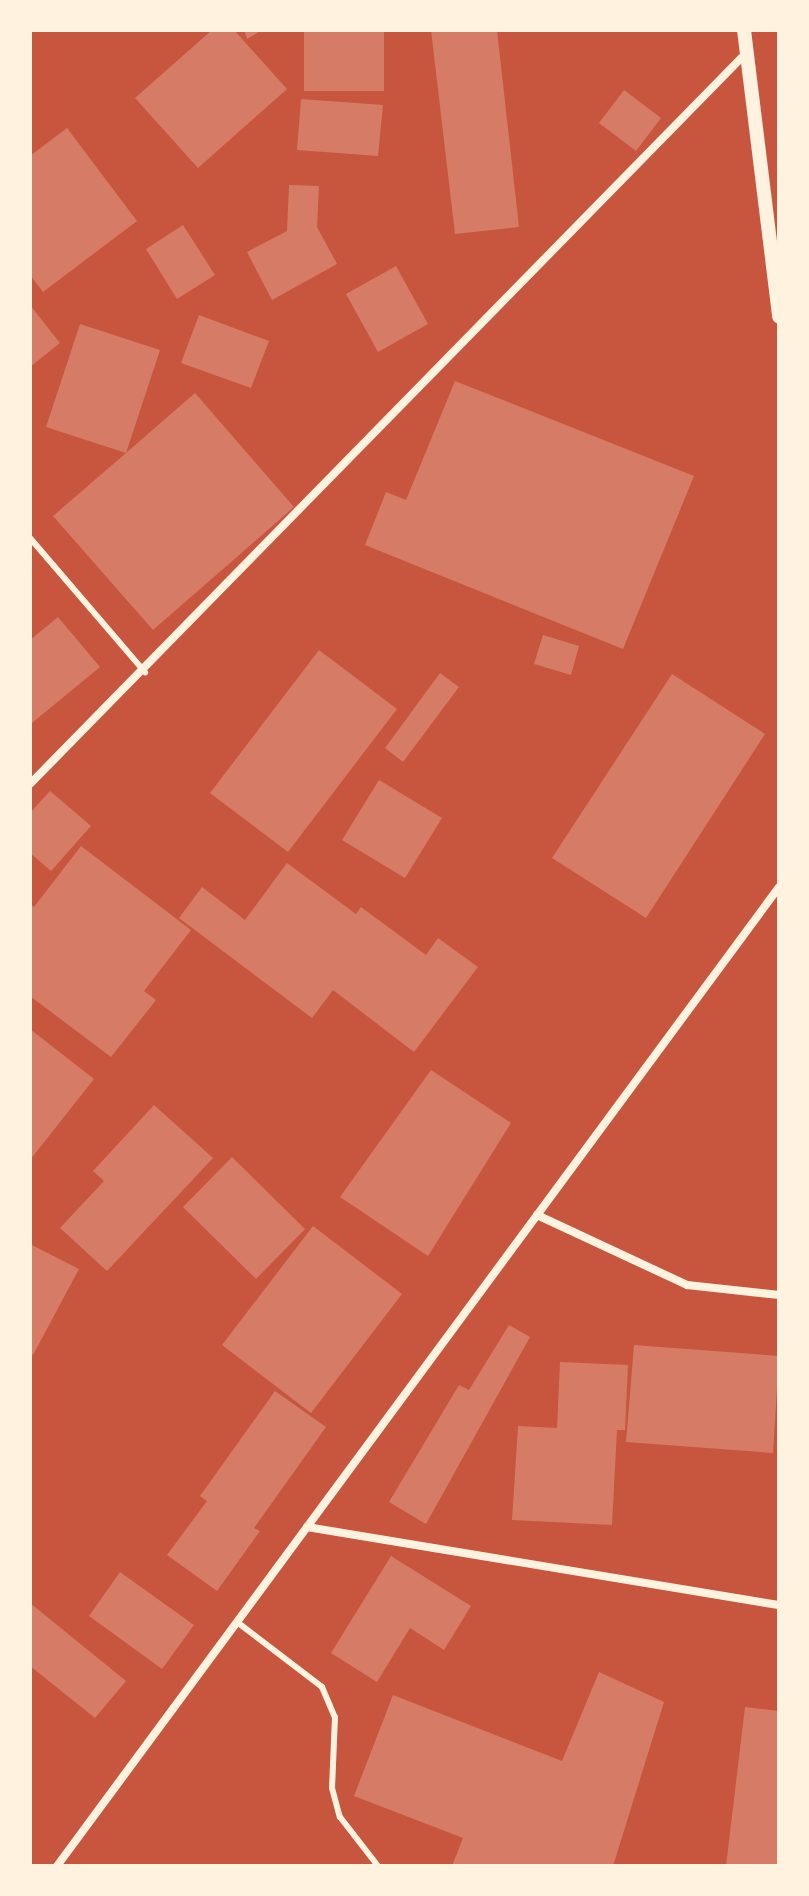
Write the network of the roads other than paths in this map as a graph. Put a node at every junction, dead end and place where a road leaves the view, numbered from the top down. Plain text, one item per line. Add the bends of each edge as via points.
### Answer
1 (744, 30) edge
2 (746, 53) junction
3 (779, 317) edge
4 (30, 538) edge
5 (145, 672) junction
6 (30, 784) edge
7 (779, 887) edge
8 (537, 1215) junction
9 (779, 1295) edge
10 (307, 1527) junction
11 (779, 1605) edge
12 (237, 1622) junction
13 (57, 1866) edge
14 (378, 1866) edge

1 - 2 street
2 - 3 street
2 - 5 street
4 - 5 lane
5 - 6 street
7 - 8 street
8 - 9 street via 687,1285
8 - 10 street
10 - 11 street
10 - 12 street
12 - 13 street
12 - 14 lane via 322,1687 335,1717 332,1788 340,1817

